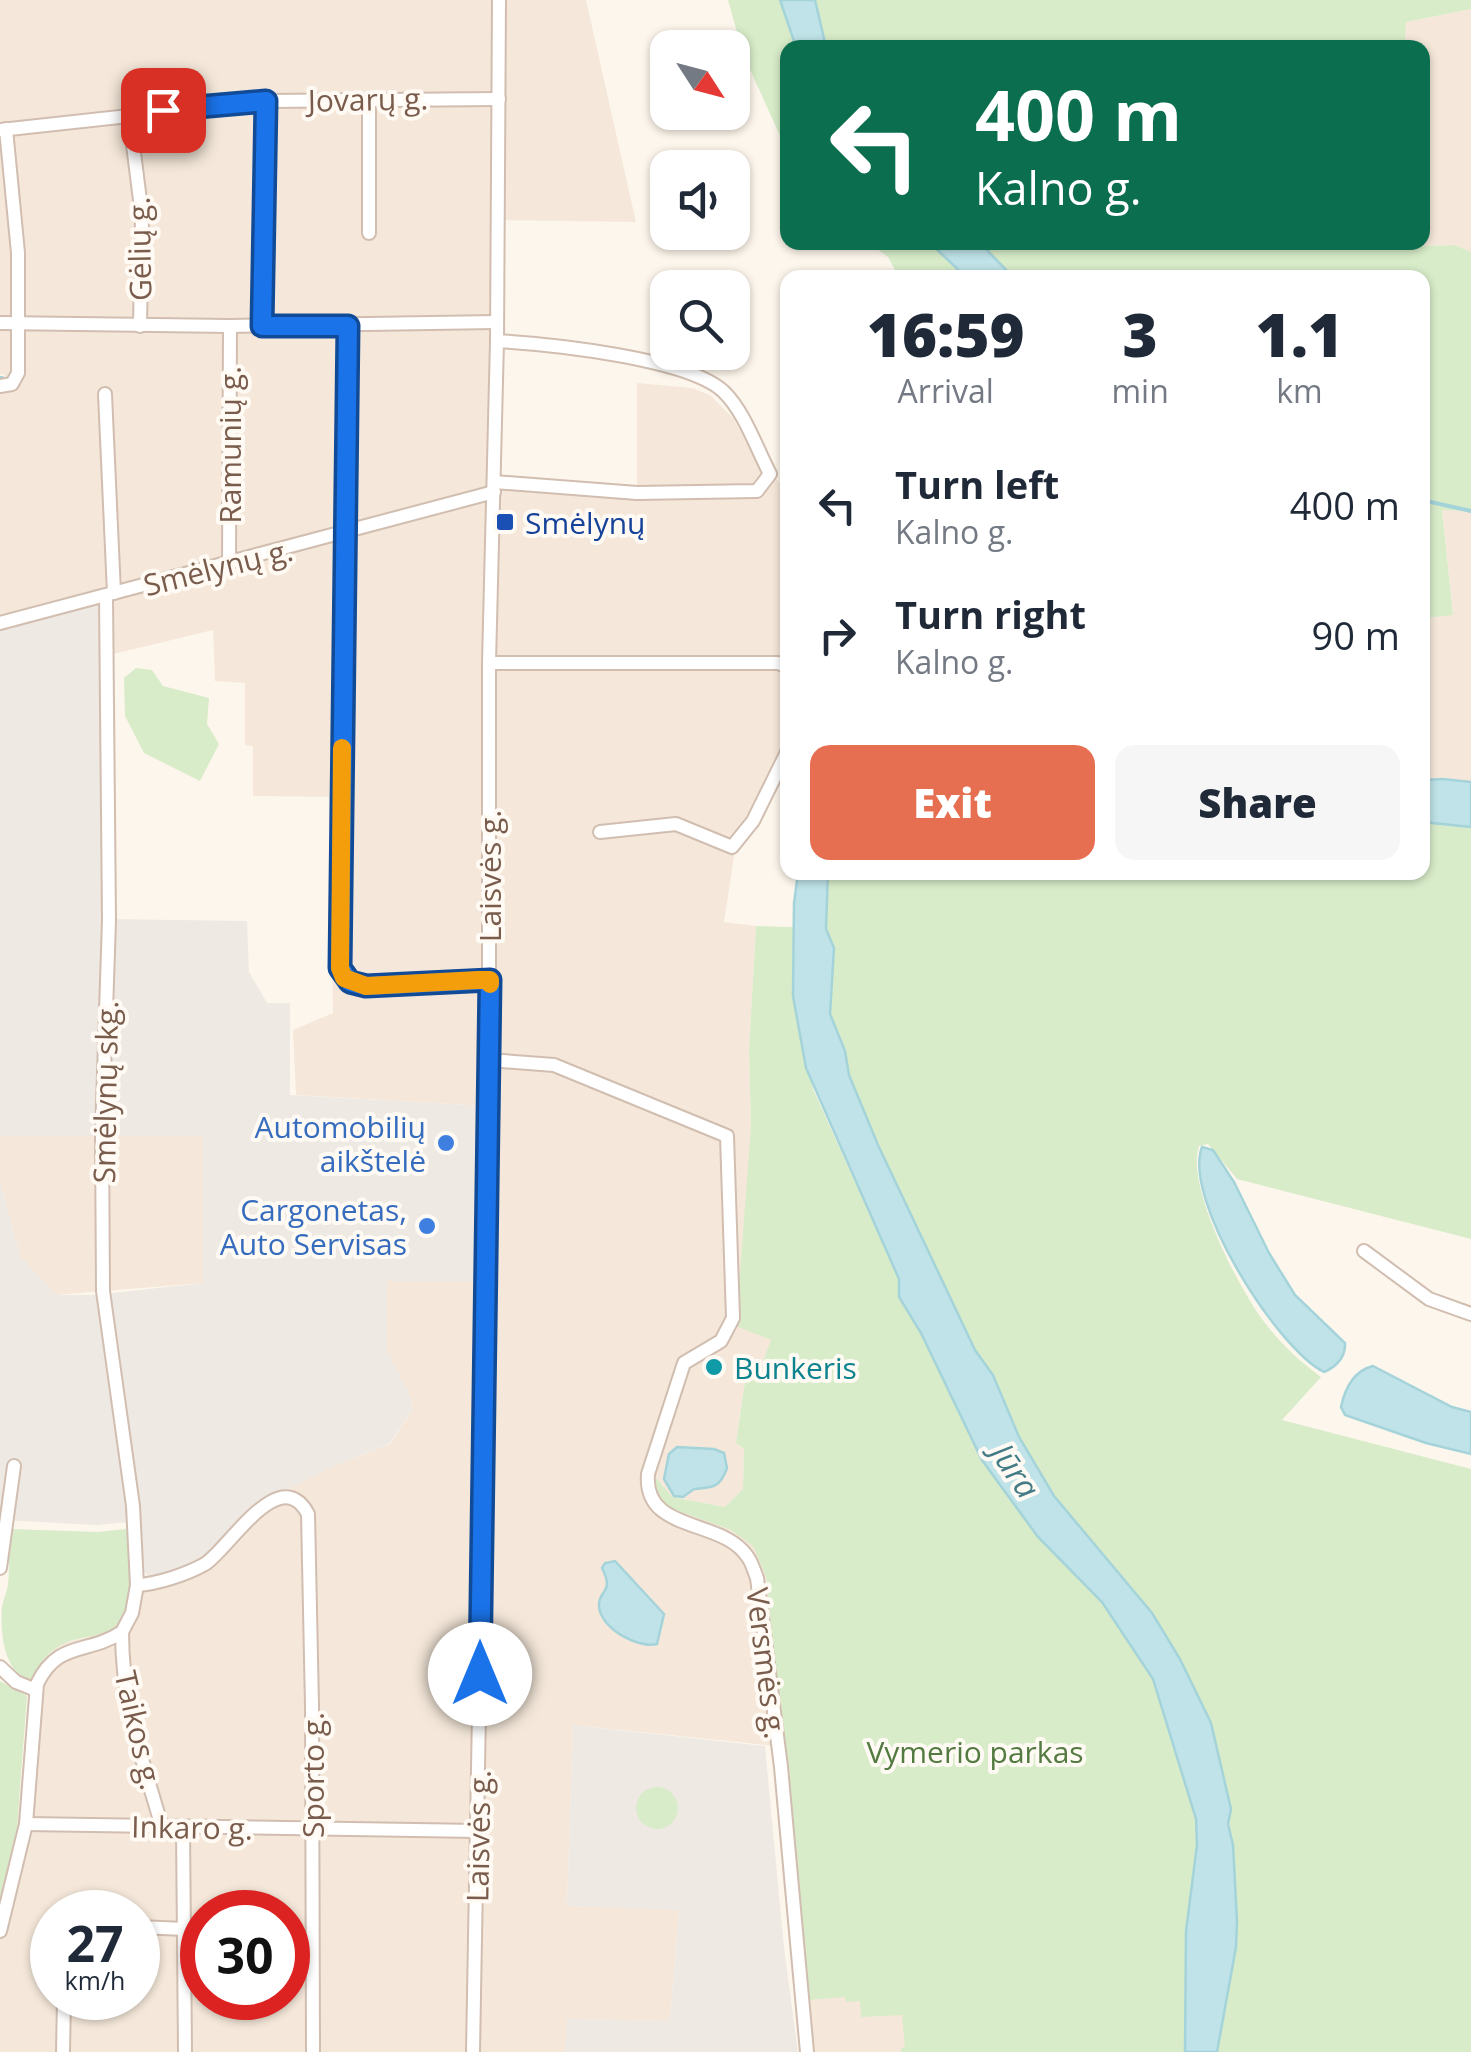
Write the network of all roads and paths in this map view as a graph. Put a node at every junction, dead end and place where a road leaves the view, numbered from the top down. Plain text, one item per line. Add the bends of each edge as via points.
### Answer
1 (499, 0) edge
2 (498, 98) junction
3 (369, 99) junction
4 (266, 101) junction
5 (129, 113) junction
6 (3, 129) edge
7 (369, 233) dead end
8 (19, 322) junction
9 (496, 322) junction
10 (0, 323) edge
11 (140, 326) junction
12 (230, 326) junction
13 (262, 326) junction
14 (348, 326) junction
15 (497, 341) junction
16 (0, 386) edge
17 (105, 394) dead end
18 (494, 487) junction
19 (344, 534) junction
20 (228, 564) junction
21 (110, 595) junction
22 (0, 624) edge
23 (489, 663) junction
24 (780, 664) edge
25 (780, 766) edge
26 (600, 832) dead end
27 (490, 980) junction
28 (489, 1060) junction
29 (1364, 1251) dead end
30 (1471, 1314) edge
31 (14, 1466) dead end
32 (0, 1568) edge
33 (137, 1585) junction
34 (122, 1632) junction
35 (0, 1670) edge
36 (36, 1690) junction
37 (26, 1824) junction
38 (162, 1827) junction
39 (183, 1828) junction
40 (312, 1829) junction
41 (478, 1831) junction
42 (184, 1890) edge
43 (0, 1931) edge
44 (64, 2020) edge
45 (185, 2020) edge
46 (64, 2052) edge
47 (185, 2052) edge
48 (313, 2052) edge
49 (473, 2052) edge
50 (807, 2052) edge

1 - 2 street, Laisvės g.
2 - 3 street, Jovarų g.
2 - 9 street, Laisvės g.
3 - 4 street, Jovarų g.
3 - 7 street
4 - 5 street, Jovarų g.
4 - 13 street
5 - 6 street, Jovarų g.
5 - 11 street, Gėlių g. via 142,216
6 - 8 street
8 - 10 street
8 - 11 street
8 - 16 street via 17,379
9 - 14 street
9 - 15 street, Laisvės g.
11 - 12 street
12 - 13 street
12 - 20 street, Ramunių g.
13 - 14 street
14 - 19 street
15 - 18 street, Laisvės g.
15 - 18 street via 603,354 703,377 736,407 770,474 757,491
17 - 21 street, Smėlynų skg.
18 - 19 street, Smėlynų g.
18 - 23 street, Laisvės g.
19 - 20 street, Smėlynų g.
19 - 27 street via 340,968 350,982 366,986
20 - 21 street, Smėlynų g.
21 - 22 street, Smėlynų g.
21 - 33 street, Smėlynų skg. via 103,1291 133,1506
23 - 24 street
23 - 27 street, Laisvės g.
25 - 26 street via 732,847 676,824
27 - 28 street, Laisvės g.
28 - 41 street, Laisvės g.
28 - 50 street, Versmės g. via 554,1065 727,1136 733,1318 720,1342 684,1363 647,1488 663,1513 711,1530 747,1554 757,1578
29 - 30 street via 1429,1299
31 - 32 street
33 - 34 street, Taikos g.
33 - 40 street, Sporto g. via 203,1565 261,1508 287,1497 308,1514
34 - 36 street via 60,1654
34 - 38 street, Taikos g. via 126,1704
35 - 36 street
36 - 37 street
37 - 38 street, Inkaro g.
37 - 43 street
38 - 39 street, Inkaro g.
39 - 40 street, Inkaro g.
39 - 42 street
40 - 41 street, Inkaro g.
40 - 48 street, Sporto g.
41 - 49 street, Laisvės g.
44 - 46 street
45 - 47 street

